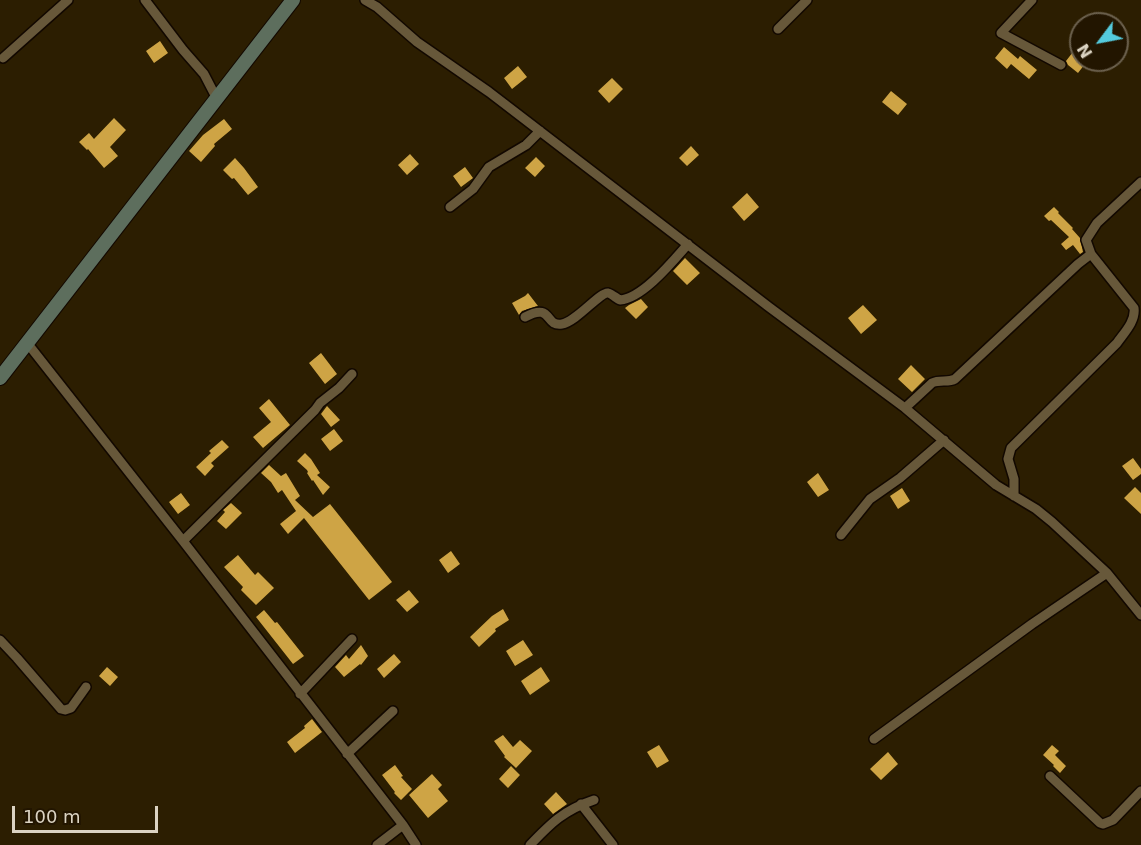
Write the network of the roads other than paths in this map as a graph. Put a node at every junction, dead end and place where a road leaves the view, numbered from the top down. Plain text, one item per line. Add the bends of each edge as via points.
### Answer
1 (68, 0) edge
2 (145, 0) edge
3 (293, 0) edge
4 (365, 0) edge
5 (807, 0) edge
6 (1032, 0) edge
7 (778, 29) dead end
8 (3, 58) dead end
9 (1060, 65) dead end
10 (217, 99) junction
11 (540, 131) junction
12 (1141, 182) edge
13 (450, 207) dead end
14 (688, 244) junction
15 (1091, 254) junction
16 (525, 317) dead end
17 (28, 344) junction
18 (352, 374) dead end
19 (0, 378) edge
20 (905, 408) junction
21 (944, 440) junction
22 (1014, 496) junction
23 (841, 535) dead end
24 (183, 541) junction
25 (1107, 573) junction
26 (1141, 615) edge
27 (352, 639) dead end
28 (0, 640) edge
29 (86, 687) dead end
30 (300, 693) junction
31 (393, 711) dead end
32 (874, 739) dead end
33 (347, 754) junction
34 (1050, 777) dead end
35 (1141, 791) edge
36 (594, 800) dead end
37 (581, 804) junction
38 (403, 825) junction
39 (377, 845) edge
40 (416, 845) edge
41 (530, 845) edge
42 (613, 845) edge

1 - 8 street
2 - 10 street via 204,74
3 - 10 street
4 - 11 street
5 - 7 street
6 - 9 street via 1001,33
10 - 17 street
11 - 13 street via 526,145 489,167 473,189
11 - 14 street
12 - 15 street via 1097,223 1086,240
14 - 16 street via 664,271 630,298 620,300 601,294 593,304 562,324 539,311
14 - 20 street
15 - 20 street via 955,379 932,383
15 - 22 street via 1134,308 1134,315 1117,343 1011,448 1008,459
17 - 19 street
17 - 24 street
18 - 24 street
20 - 21 street
21 - 22 street
21 - 23 street via 870,499
22 - 25 street via 1052,522
24 - 30 street
25 - 26 street
25 - 32 street
27 - 30 street
28 - 29 street via 61,709 71,708
30 - 33 street
31 - 33 street
33 - 38 street
34 - 35 street via 1103,824 1113,820
36 - 37 street
37 - 41 street via 559,816
37 - 42 street
38 - 39 street
38 - 40 street

